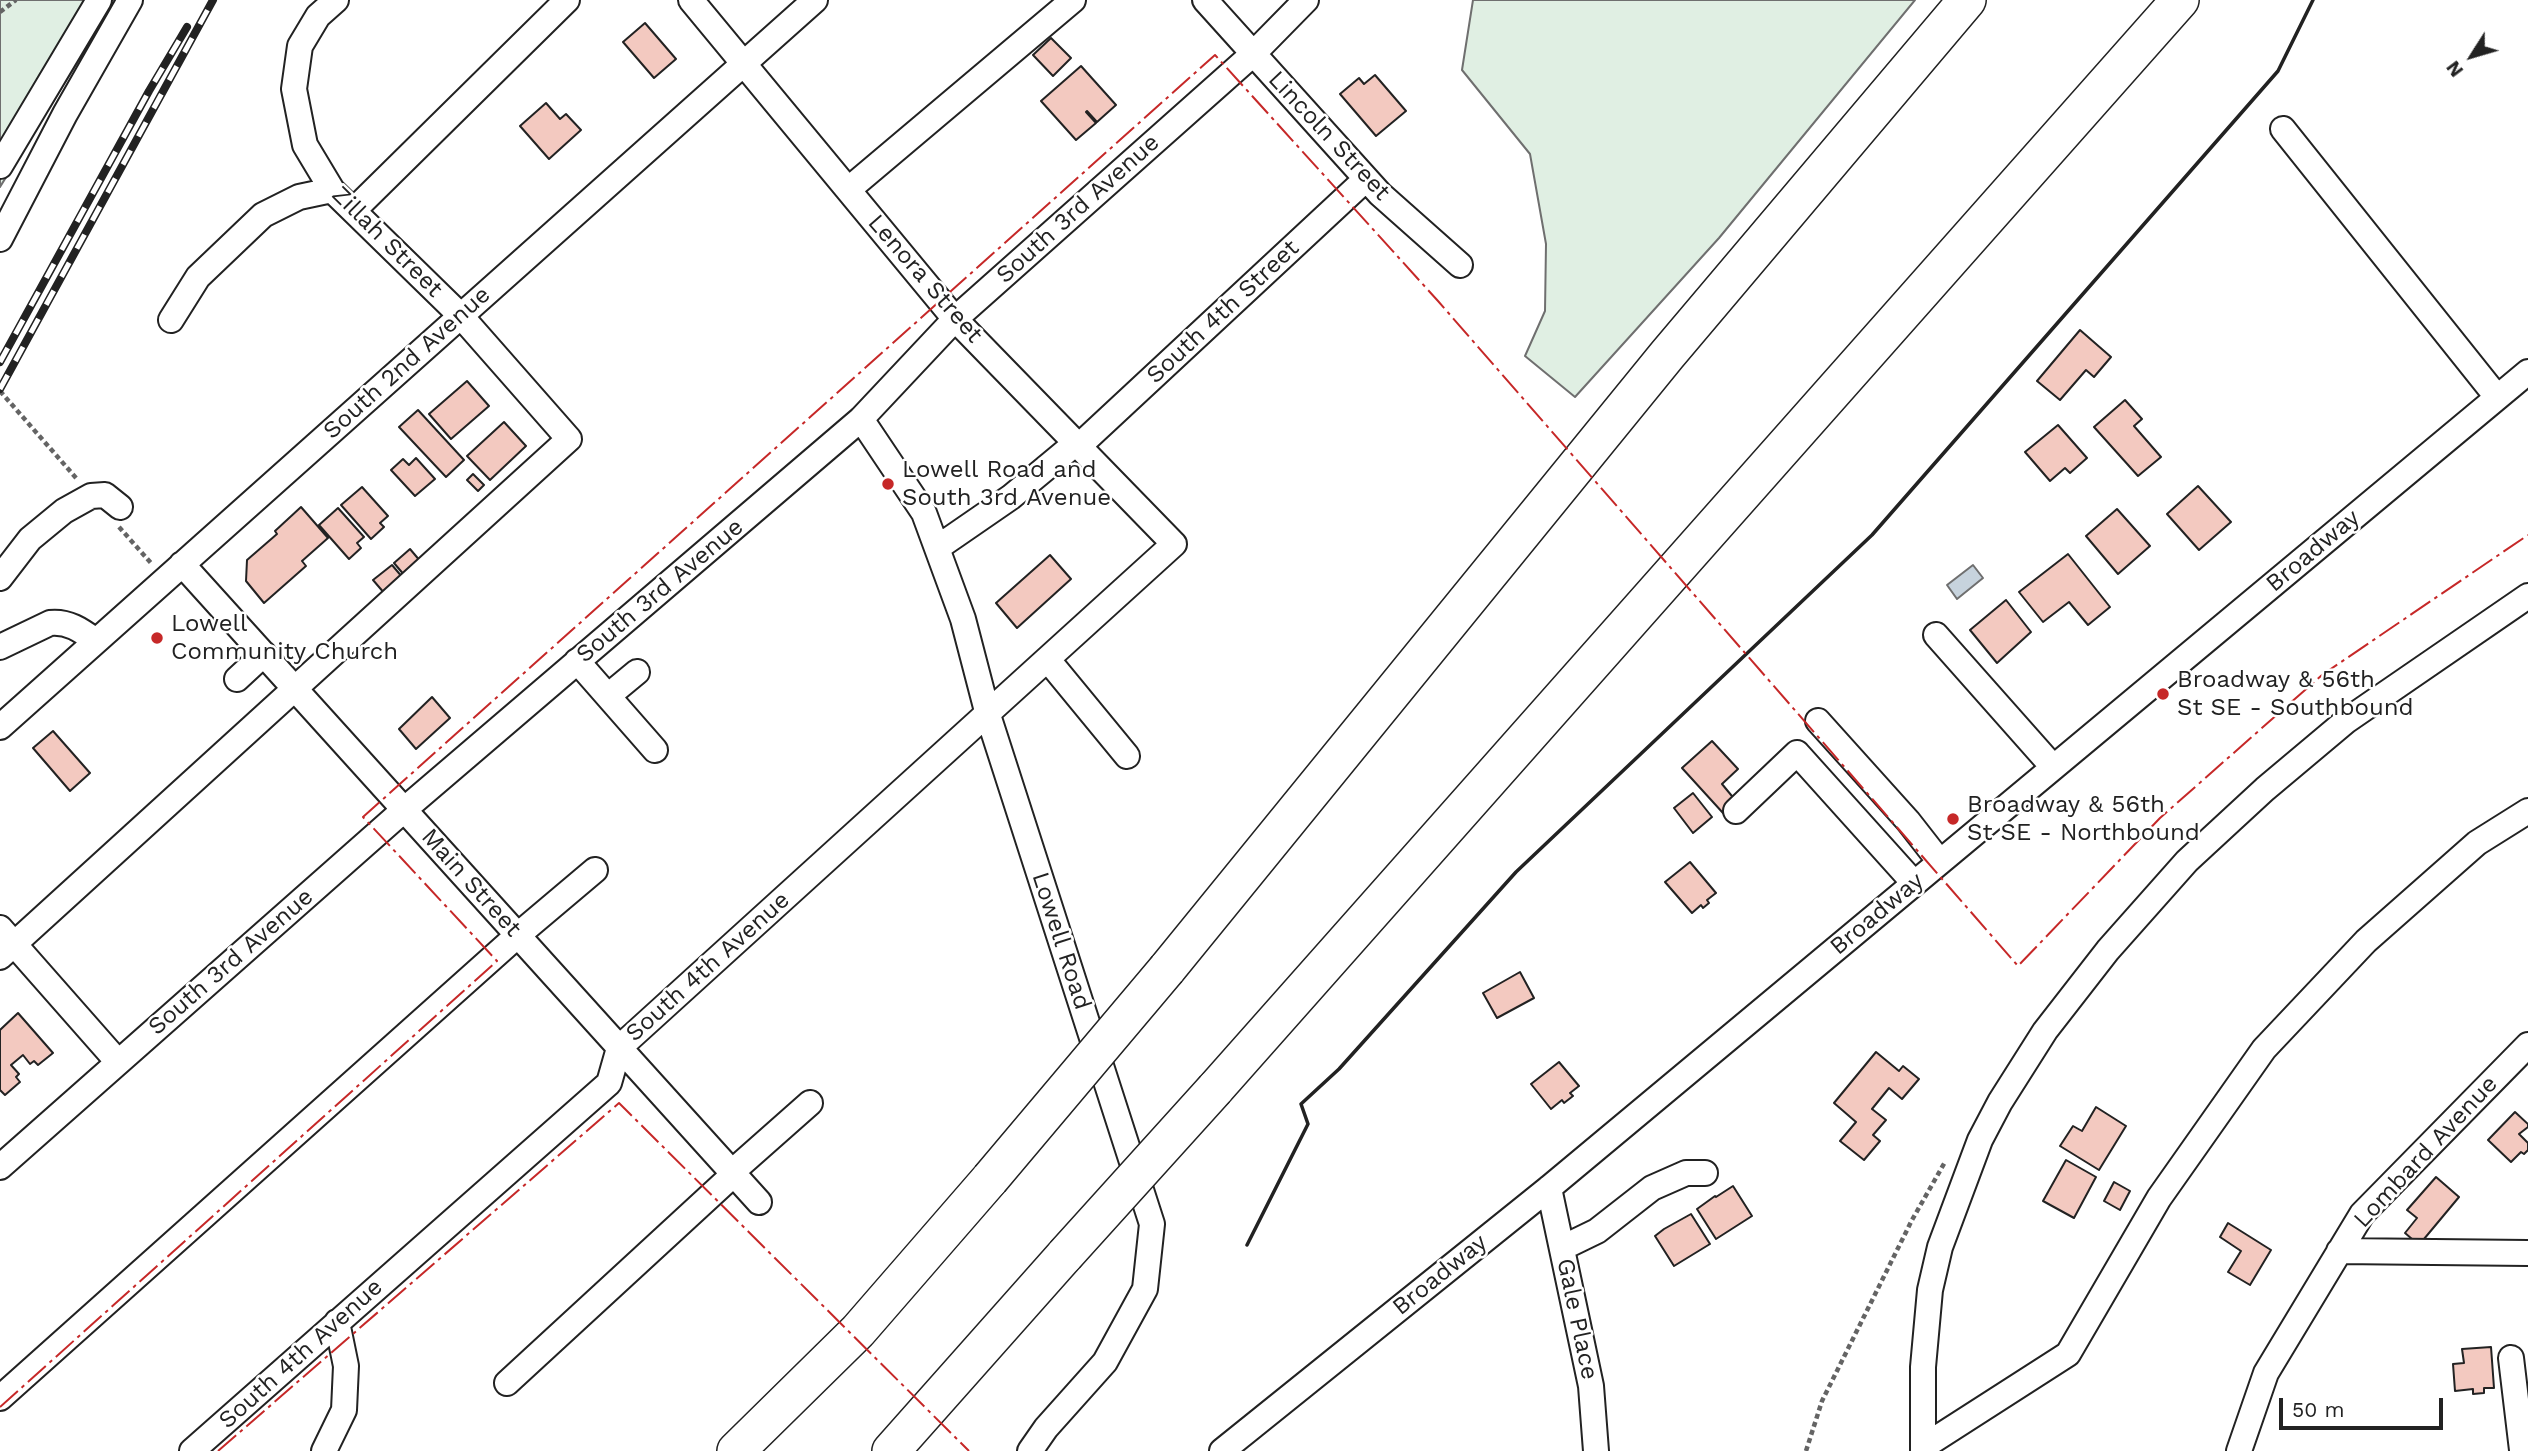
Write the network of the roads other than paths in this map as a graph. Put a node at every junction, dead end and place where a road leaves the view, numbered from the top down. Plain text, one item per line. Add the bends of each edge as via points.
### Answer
1 (99, 0) edge
2 (130, 0) edge
3 (336, 0) edge
4 (567, 0) edge
5 (691, 0) edge
6 (815, 0) edge
7 (1073, 0) edge
8 (1205, 0) edge
9 (1306, 0) edge
10 (1967, 0) edge
11 (2180, 0) edge
12 (1253, 54) junction
13 (743, 62) junction
14 (2283, 129) dead end
15 (0, 166) edge
16 (1366, 178) junction
17 (849, 189) junction
18 (332, 190) junction
19 (354, 210) junction
20 (0, 239) edge
21 (1460, 265) dead end
22 (460, 314) junction
23 (955, 318) junction
24 (171, 320) dead end
25 (2528, 372) edge
26 (2497, 397) junction
27 (860, 419) junction
28 (1077, 445) junction
29 (120, 507) dead end
30 (1174, 544) joint
31 (937, 548) junction
32 (182, 564) junction
33 (0, 578) edge
34 (2528, 596) edge
35 (1936, 635) dead end
36 (96, 641) junction
37 (0, 647) edge
38 (264, 654) junction
39 (1048, 660) junction
40 (577, 661) junction
41 (637, 672) dead end
42 (237, 679) dead end
43 (295, 688) junction
44 (608, 696) junction
45 (988, 715) junction
46 (1818, 721) dead end
47 (0, 727) edge
48 (655, 750) dead end
49 (1127, 756) dead end
50 (2053, 767) junction
51 (405, 809) junction
52 (2528, 810) edge
53 (1736, 811) dead end
54 (1940, 862) junction
55 (595, 870) dead end
56 (1914, 883) junction
57 (518, 935) junction
58 (5, 943) edge
59 (2528, 1045) edge
60 (619, 1048) junction
61 (118, 1062) junction
62 (810, 1103) dead end
63 (0, 1167) edge
64 (733, 1173) junction
65 (1705, 1173) dead end
66 (1549, 1188) junction
67 (759, 1202) dead end
68 (1562, 1248) junction
69 (2339, 1251) junction
70 (2528, 1254) edge
71 (338, 1322) junction
72 (2511, 1358) dead end
73 (507, 1382) dead end
74 (0, 1398) edge
75 (1923, 1449) edge
76 (2521, 1450) edge
77 (192, 1451) edge
78 (324, 1451) edge
79 (736, 1451) edge
80 (891, 1451) edge
81 (1030, 1451) edge
82 (1222, 1451) edge
83 (1596, 1451) edge
84 (2239, 1451) edge

1 - 15 street
2 - 20 street
3 - 18 street, Zillah Street via 318,16 300,46 294,89 305,145
4 - 19 street
5 - 13 street, Lenora Street
6 - 13 street, South 2nd Avenue
7 - 17 street
8 - 12 street, Lincoln Street
9 - 12 street, South 3rd Avenue
10 - 79 highway, bridge via 1667,355 990,1179 858,1331
11 - 80 highway, bridge
12 - 16 street, Lincoln Street
12 - 23 street, South 3rd Avenue
13 - 17 street, Lenora Street
13 - 22 street, South 2nd Avenue
14 - 26 street
16 - 21 street, Lincoln Street
16 - 28 street, South 4th Street
17 - 23 street, Lenora Street
18 - 19 street, Zillah Street
18 - 24 street via 299,197 263,215 198,277
19 - 22 street, Zillah Street
22 - 32 street, South 2nd Avenue
22 - 43 street, Zillah Street via 569,439
23 - 27 street, South 3rd Avenue
23 - 28 street, Lenora Street
25 - 26 street, Broadway
26 - 50 street, Broadway
27 - 31 street, Lowell Road via 924,513
27 - 40 street, South 3rd Avenue
28 - 30 street, Lenora Street
28 - 31 street, South 4th Street
29 - 33 street via 105,495 91,496 64,511 30,539
30 - 39 street, South 4th Avenue
31 - 45 street, Lowell Road via 964,619
32 - 36 street, South 2nd Avenue
32 - 38 street, Main Street
34 - 75 street via 2346,721 2265,789 2187,861 2108,950 2045,1031 1980,1140 1940,1247 1930,1290 1923,1367
35 - 50 street
36 - 37 street via 59,622
36 - 47 street, South 2nd Avenue
38 - 42 street
38 - 43 street, Main Street
39 - 45 street, South 4th Avenue
39 - 49 street
40 - 44 street
40 - 51 street, South 3rd Avenue
41 - 44 street
43 - 51 street, Main Street
43 - 58 street
44 - 48 street
45 - 60 street, South 4th Avenue
45 - 81 street, Lowell Road via 1152,1224 1146,1289 1105,1362
46 - 54 street
50 - 54 street, Broadway
51 - 57 street, Main Street
51 - 61 street, South 3rd Avenue
52 - 75 street via 2477,844 2366,941 2264,1049 2159,1198 2068,1354
53 - 56 street via 1797,753
54 - 56 street, Broadway
55 - 57 street
56 - 66 street, Broadway
57 - 60 street, Main Street
57 - 74 street
58 - 61 street
59 - 69 street, Lombard Avenue via 2362,1214
60 - 64 street, Main Street
60 - 71 street, South 4th Avenue via 609,1083
61 - 63 street, South 3rd Avenue
62 - 64 street
64 - 67 street, Main Street
64 - 73 street
65 - 68 street via 1686,1174 1652,1188 1597,1231
66 - 68 street, Gale Place
66 - 82 street, Broadway
68 - 83 street, Gale Place via 1591,1386
69 - 70 street
69 - 84 street, Lombard Avenue via 2266,1373
71 - 77 street, South 4th Avenue
71 - 78 street via 346,1366 344,1410
72 - 76 street

